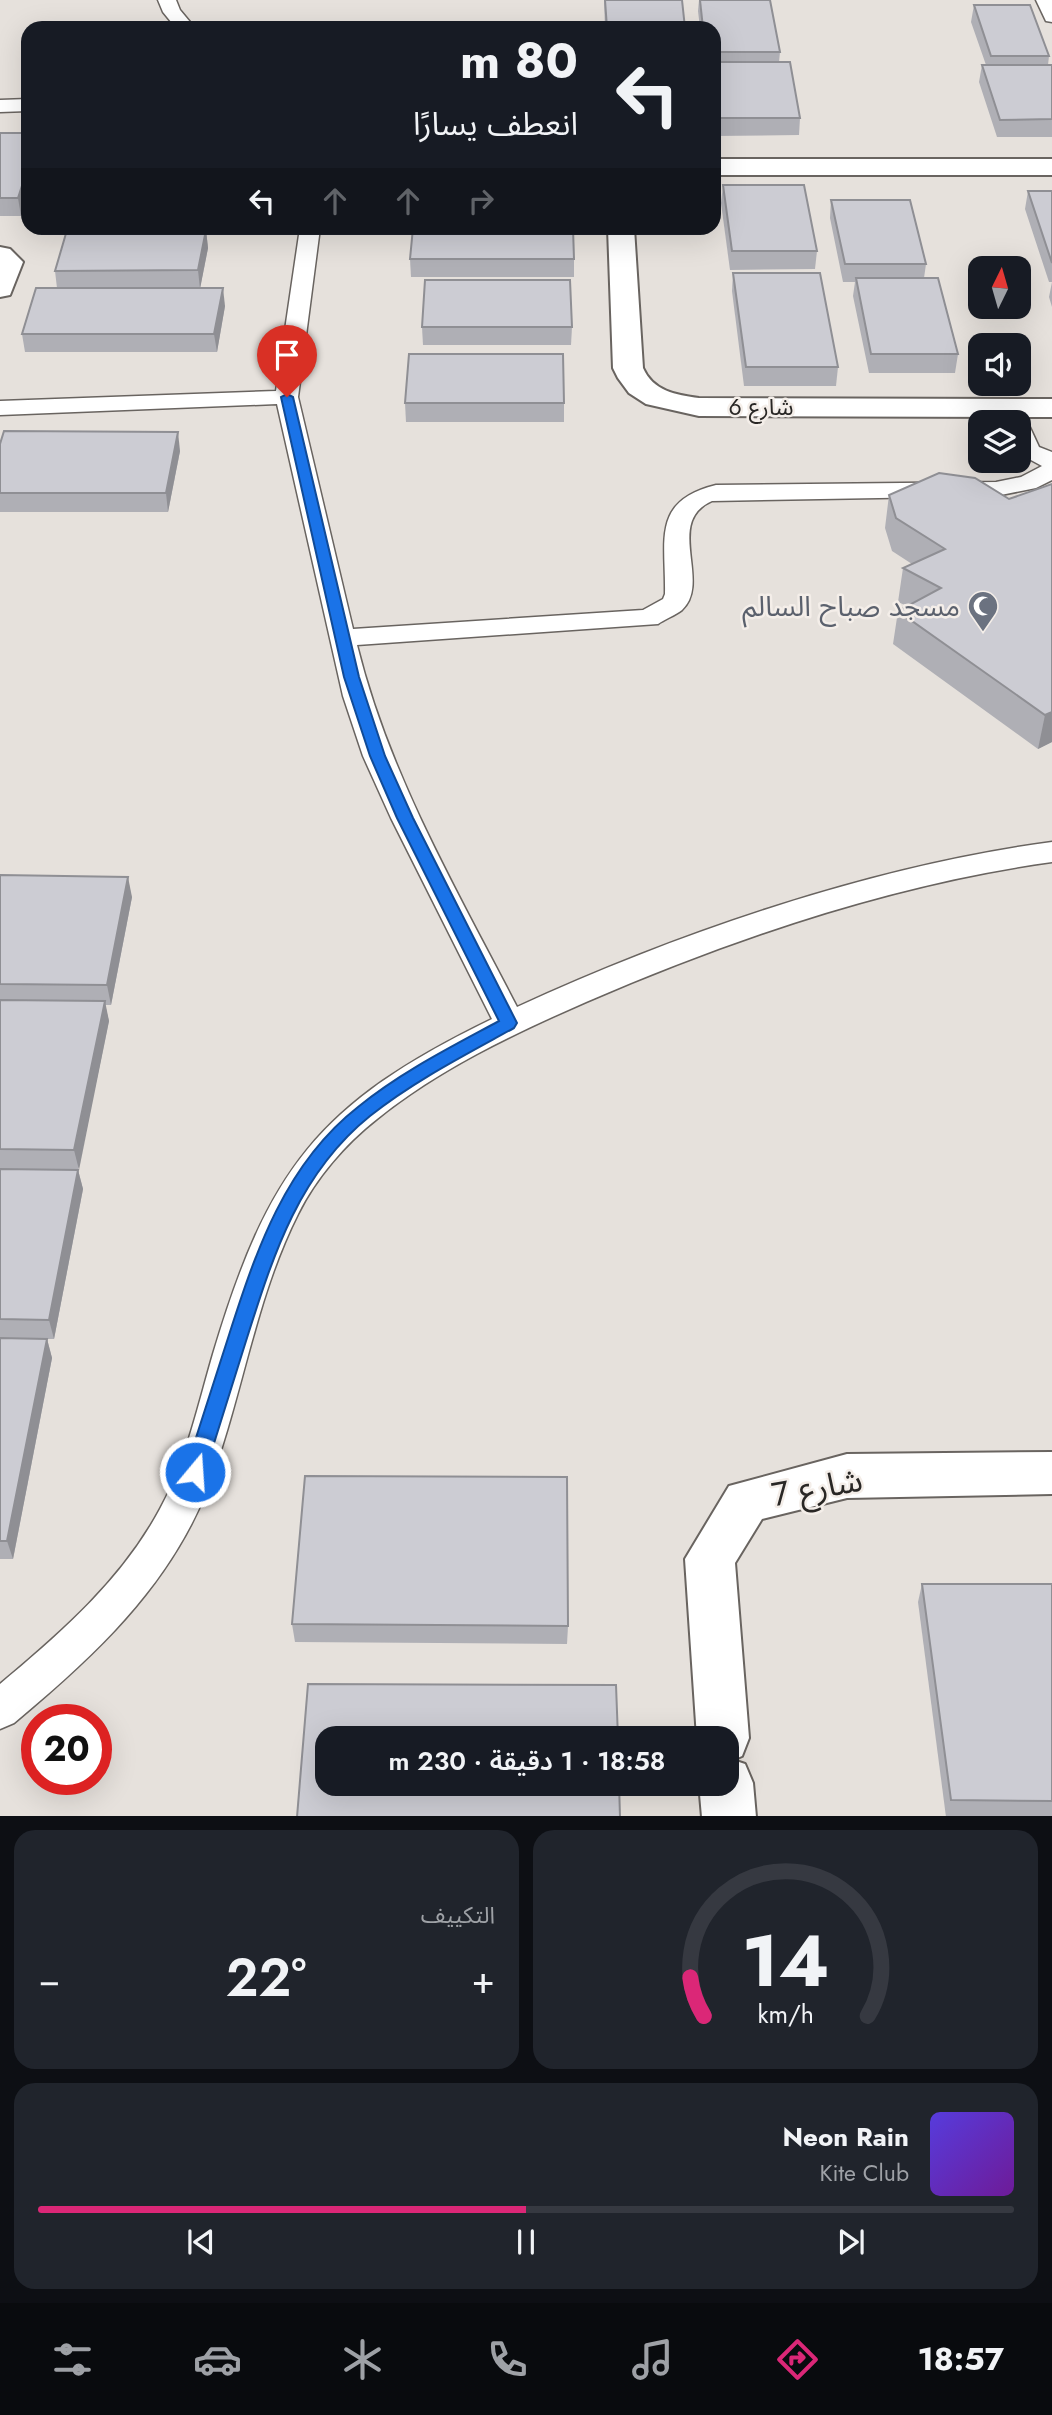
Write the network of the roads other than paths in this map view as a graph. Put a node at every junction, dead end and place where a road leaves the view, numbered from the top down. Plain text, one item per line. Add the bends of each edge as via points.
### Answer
1 (167, 0) edge
2 (1045, 0) edge
3 (1052, 17) edge
4 (180, 21) edge
5 (21, 105) edge
6 (0, 106) edge
7 (721, 167) edge
8 (1052, 167) edge
9 (309, 235) edge
10 (621, 235) edge
11 (0, 256) edge
12 (0, 289) edge
13 (287, 397) junction
14 (0, 408) edge
15 (1052, 408) edge
16 (1031, 414) edge
17 (968, 416) edge
18 (1031, 452) edge
19 (1052, 461) edge
20 (1052, 470) edge
21 (342, 638) junction
22 (1052, 852) edge
23 (509, 1023) junction
24 (1052, 1474) edge
25 (0, 1709) edge
26 (722, 1726) edge
27 (727, 1796) edge
28 (729, 1816) edge

1 - 4 lane
2 - 3 lane
5 - 6 lane
7 - 8 street
9 - 13 lane
10 - 17 street, شارع 6 via 628,368 631,380 657,399 699,407
11 - 12 street via 9,262
13 - 14 lane
13 - 21 lane
15 - 16 street, شارع 6
18 - 19 lane
20 - 21 lane via 1028,483 996,489 716,492 690,502 682,511 678,520 678,594 673,604 649,618
21 - 23 lane via 377,756
22 - 23 lane via 894,884 764,921 635,968
23 - 25 lane via 415,1075 362,1113 318,1158 283,1211 259,1269 195,1472 174,1522 145,1569 108,1615
24 - 26 street, شارع 7 via 847,1476 746,1501 710,1559
27 - 28 street

